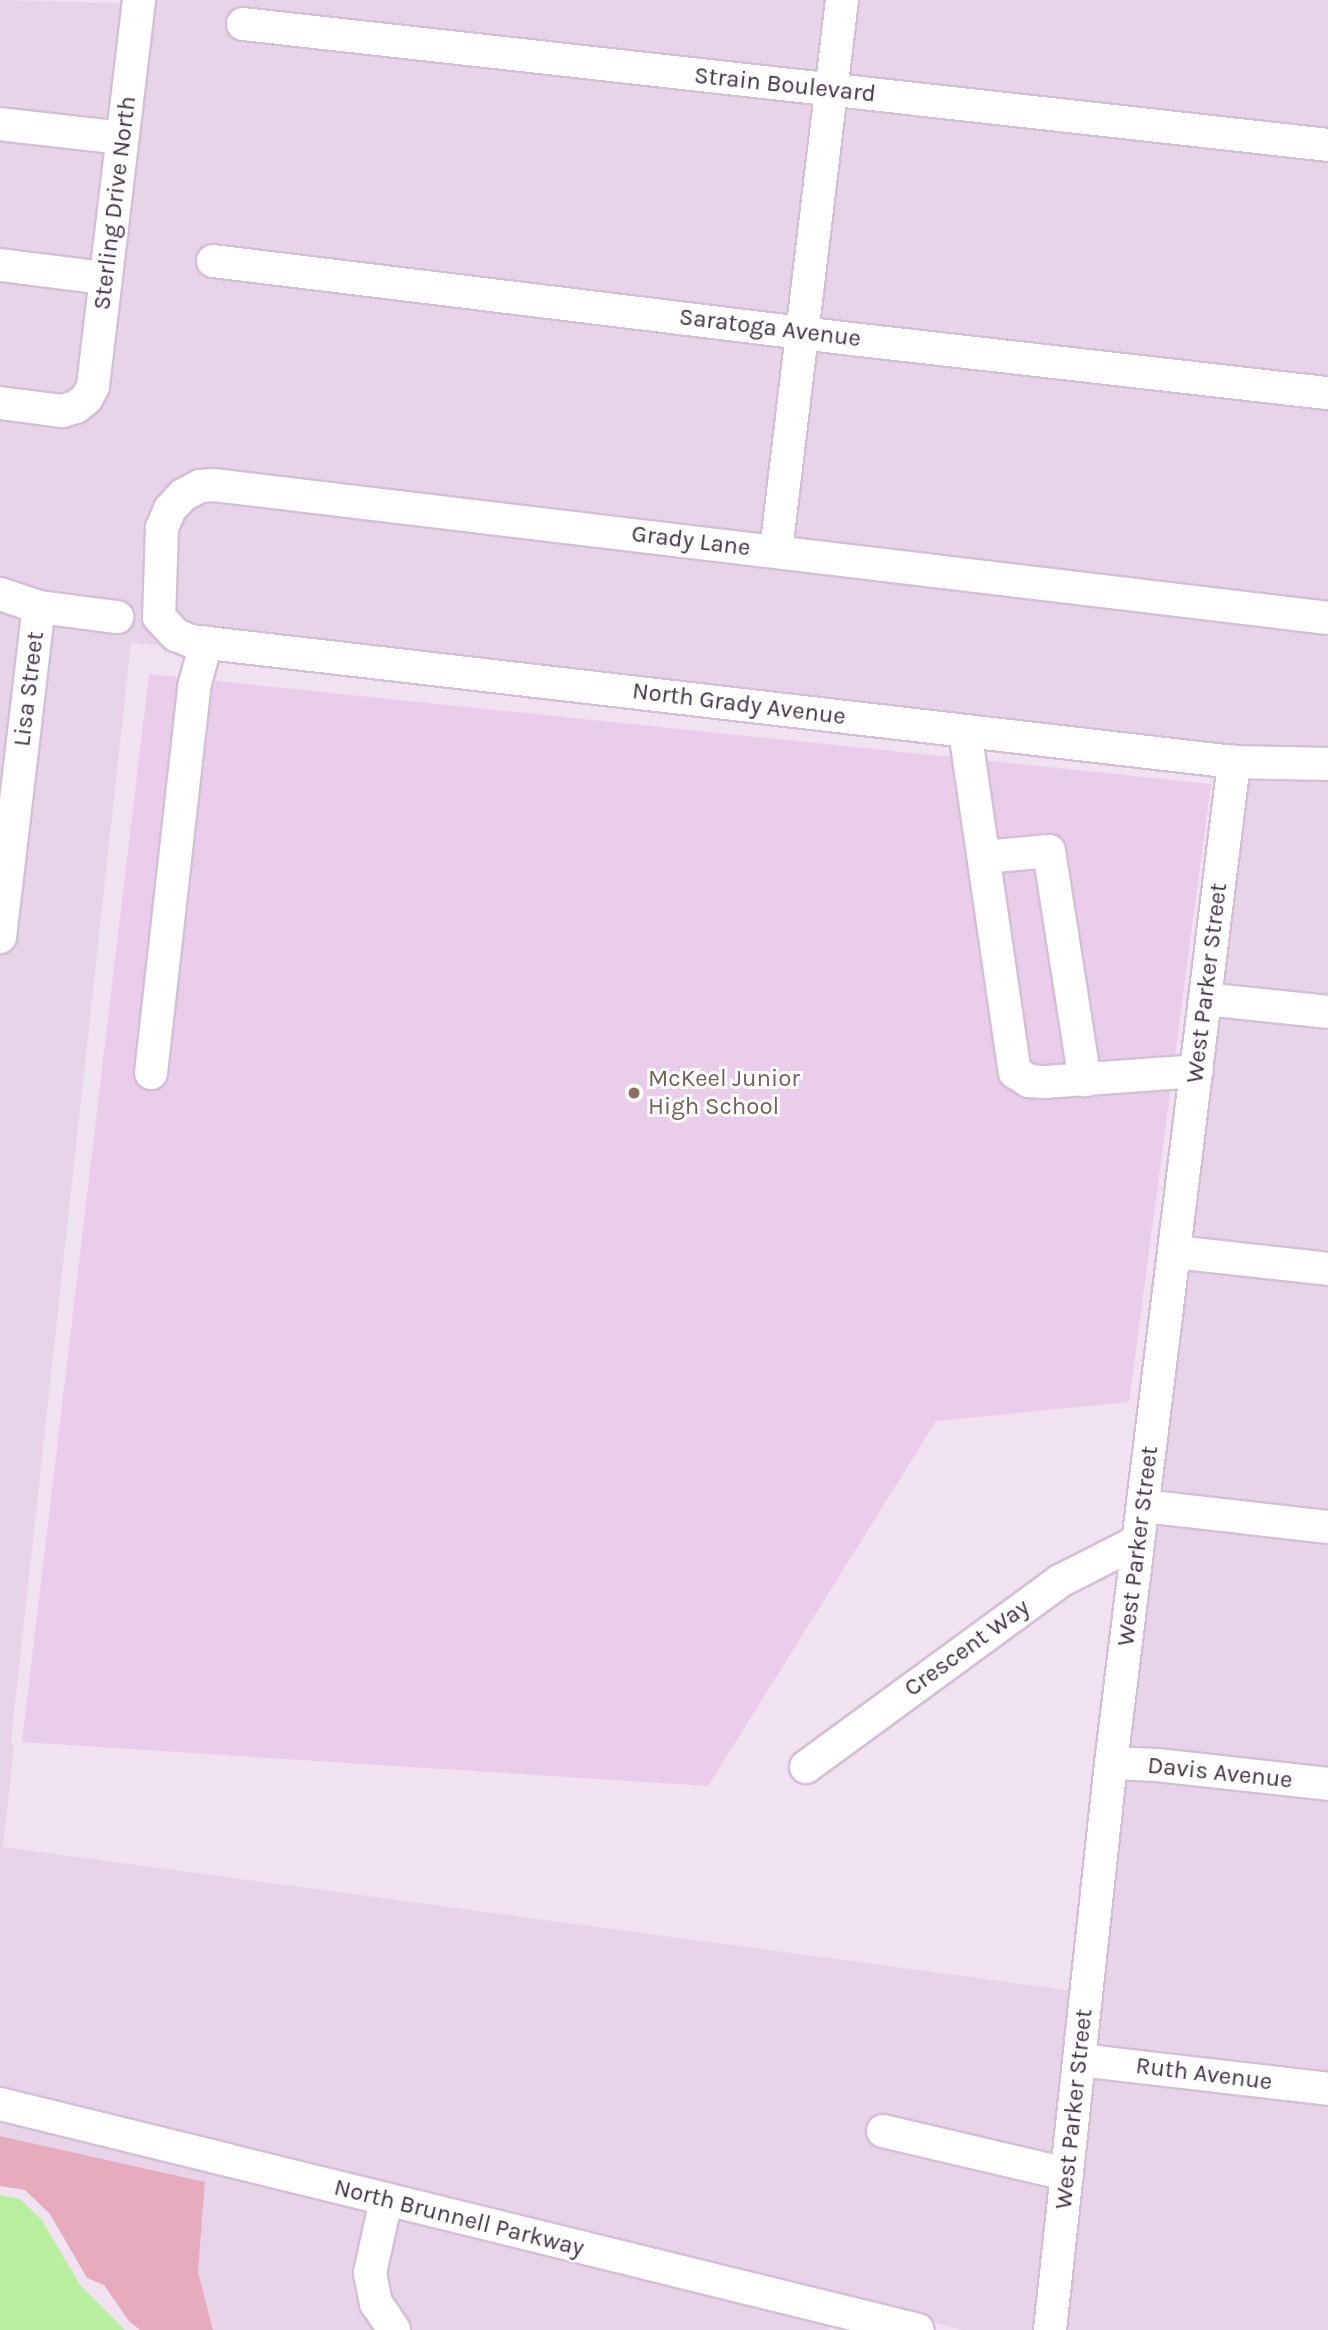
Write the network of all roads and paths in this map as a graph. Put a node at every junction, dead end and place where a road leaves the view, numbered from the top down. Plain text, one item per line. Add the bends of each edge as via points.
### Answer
1 (139, 0) edge
2 (842, 0) edge
3 (243, 24) dead end
4 (832, 90) junction
5 (0, 124) edge
6 (122, 138) junction
7 (1328, 145) edge
8 (212, 261) dead end
9 (0, 265) edge
10 (105, 278) junction
11 (803, 332) junction
12 (1328, 393) edge
13 (0, 403) edge
14 (776, 551) junction
15 (0, 594) edge
16 (38, 607) junction
17 (117, 617) dead end
18 (159, 617) joint
19 (1328, 618) edge
20 (206, 643) junction
21 (965, 731) junction
22 (1234, 762) junction
23 (1328, 764) edge
24 (984, 857) junction
25 (0, 937) edge
26 (1205, 999) junction
27 (1328, 1012) edge
28 (1197, 1071) junction
29 (151, 1073) dead end
30 (1085, 1080) junction
31 (1175, 1252) junction
32 (1328, 1269) edge
33 (1143, 1506) junction
34 (1328, 1527) edge
35 (1138, 1542) junction
36 (1111, 1763) junction
37 (806, 1767) dead end
38 (1328, 1784) edge
39 (1079, 2060) junction
40 (1328, 2089) edge
41 (0, 2104) edge
42 (883, 2131) dead end
43 (1067, 2174) junction
44 (386, 2200) junction
45 (844, 2321) edge
46 (394, 2330) edge
47 (918, 2330) edge
48 (1050, 2330) edge

1 - 6 street, Sterling Drive North
2 - 4 street
3 - 4 street, Strain Boulevard
4 - 7 street, Strain Boulevard
4 - 11 street
5 - 6 street
6 - 10 street, Sterling Drive North
8 - 11 street, Saratoga Avenue
9 - 10 street
10 - 13 street, Sterling Drive North via 93,386 82,402 62,411
11 - 12 street, Saratoga Avenue
11 - 14 street
14 - 18 street, Grady Lane via 200,486 170,509 162,528
14 - 19 street, Grady Lane
15 - 16 street
16 - 17 street
16 - 25 street, Lisa Street
18 - 20 street, North Grady Avenue via 176,635
20 - 21 street, North Grady Avenue
20 - 29 street via 194,687
21 - 22 street, North Grady Avenue
21 - 24 street
22 - 23 street, North Grady Avenue
22 - 26 street, West Parker Street
24 - 30 street via 1015,1072 1037,1082
24 - 30 street via 1049,850
26 - 27 street
26 - 28 street, West Parker Street
28 - 30 street
28 - 31 street, West Parker Street
31 - 32 street
31 - 33 street, West Parker Street
33 - 34 street
33 - 35 street, West Parker Street
35 - 36 street, West Parker Street
35 - 37 street, Crescent Way via 1060,1581
36 - 38 street, Davis Avenue
36 - 39 street, West Parker Street
39 - 40 street, Ruth Avenue
39 - 43 street, West Parker Street
41 - 44 street, North Brunnell Parkway
42 - 43 street
43 - 48 street, West Parker Street
44 - 45 street, North Brunnell Parkway
44 - 46 street via 370,2273 376,2303
45 - 47 street, North Brunnell Parkway

